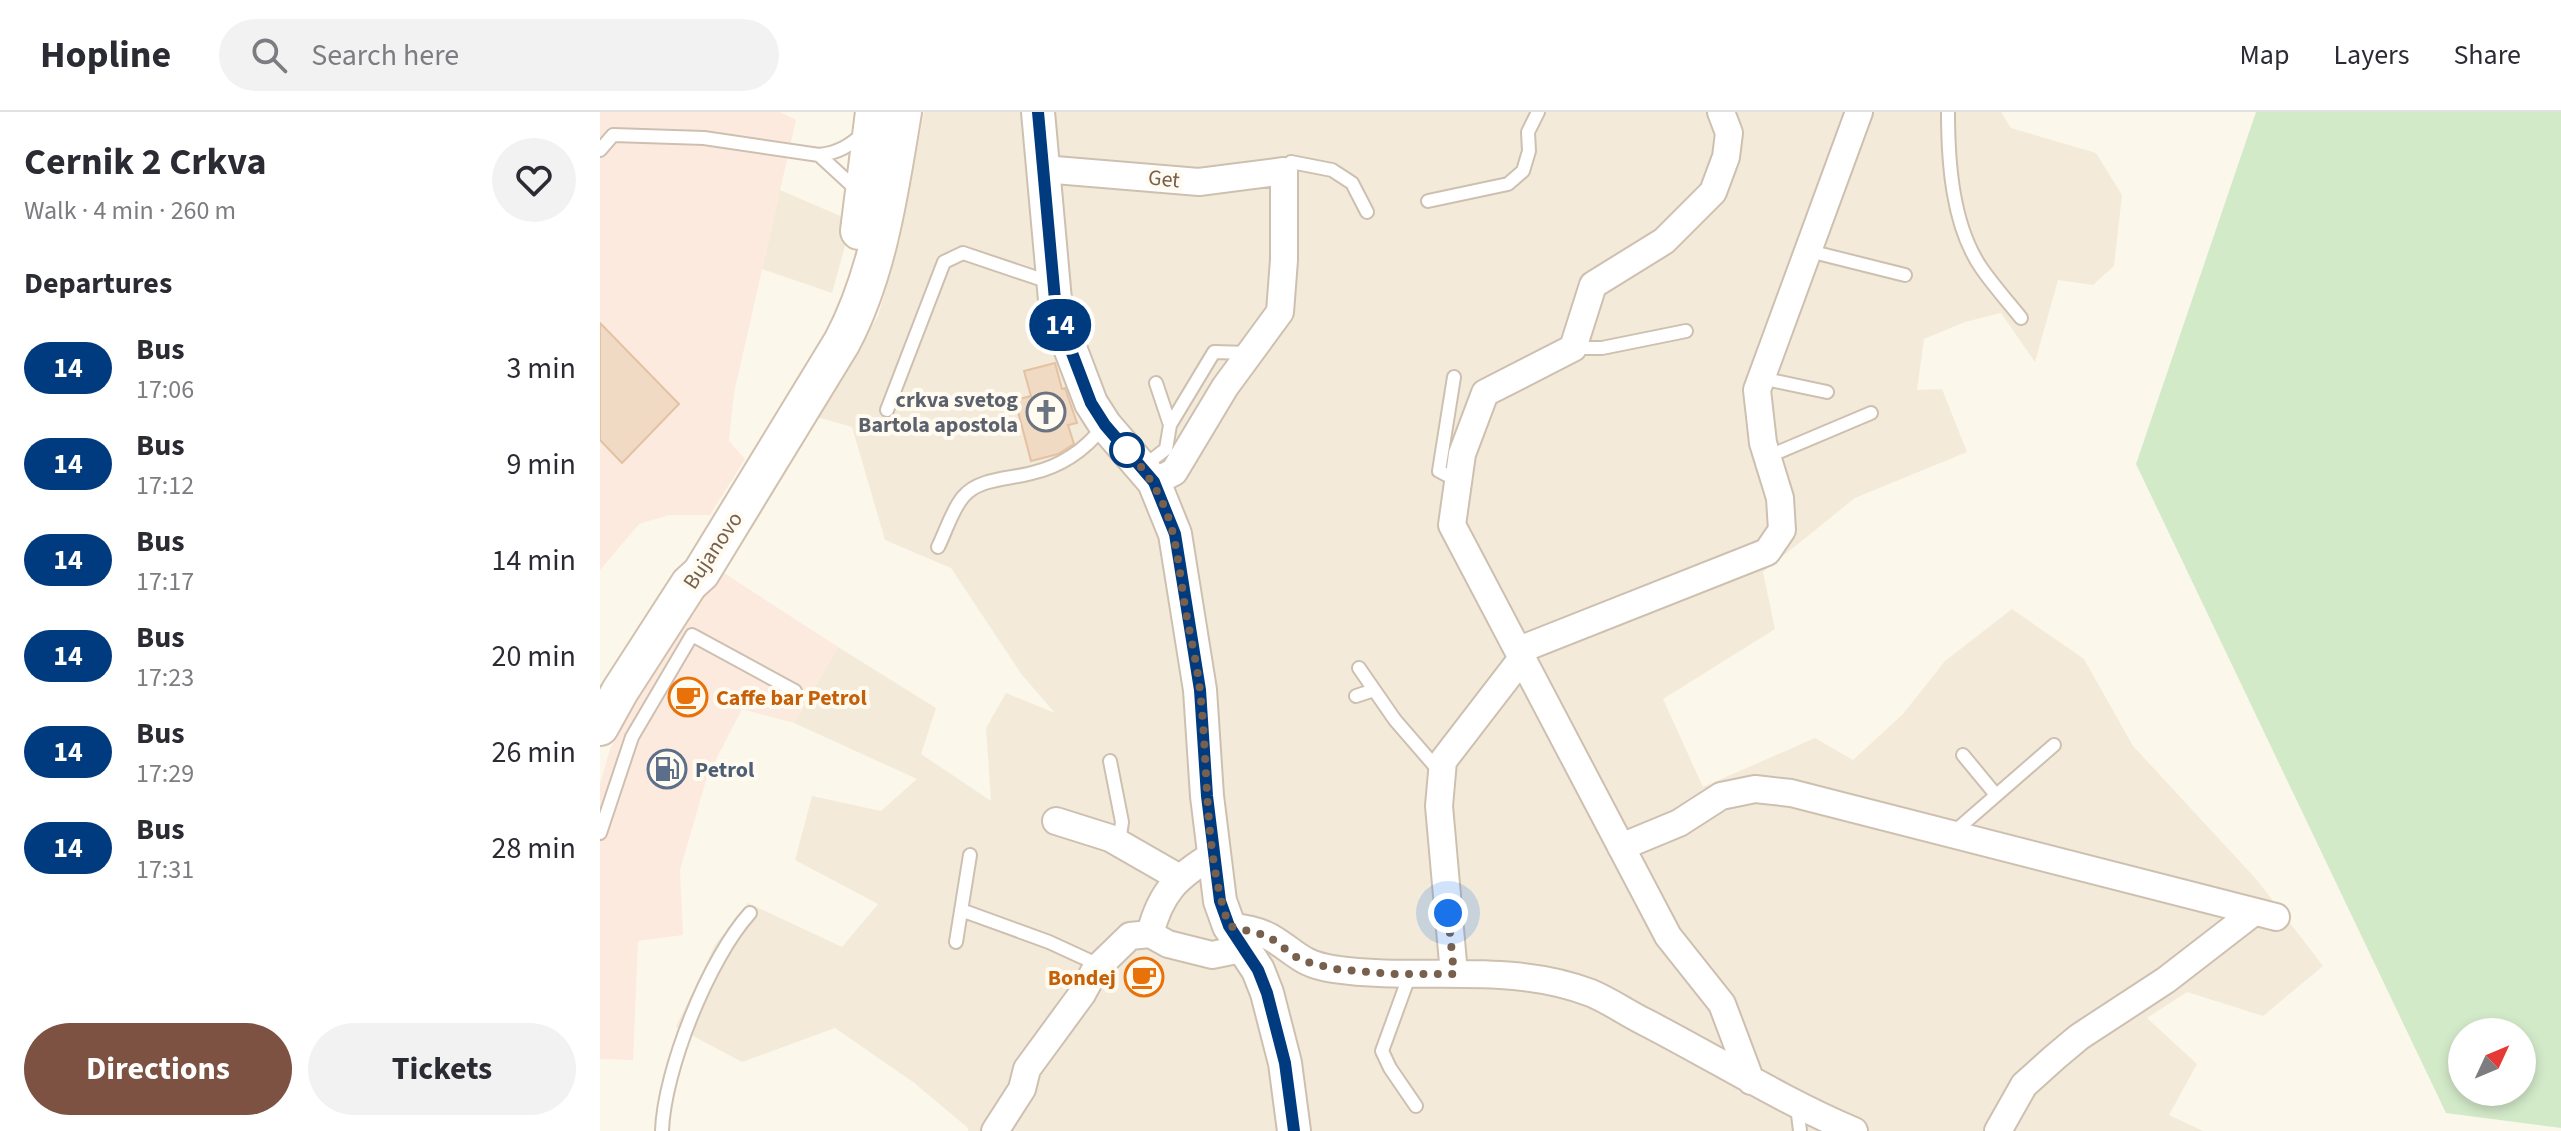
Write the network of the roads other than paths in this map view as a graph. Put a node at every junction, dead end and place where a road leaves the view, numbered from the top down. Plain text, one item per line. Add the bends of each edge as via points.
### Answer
1 (874, 112) edge
2 (903, 112) edge
3 (1038, 112) edge
4 (1538, 112) edge
5 (1721, 112) edge
6 (1859, 112) edge
7 (1948, 112) edge
8 (607, 135) edge
9 (600, 150) edge
10 (819, 155) junction
11 (1043, 169) junction
12 (1284, 171) junction
13 (1428, 201) dead end
14 (1367, 212) dead end
15 (860, 219) junction
16 (1809, 251) junction
17 (1905, 275) dead end
18 (1052, 283) junction
19 (2021, 318) dead end
20 (1686, 331) dead end
21 (1573, 348) junction
22 (1249, 353) junction
23 (822, 372) junction
24 (1454, 377) dead end
25 (1761, 378) junction
26 (1156, 383) dead end
27 (1827, 392) dead end
28 (887, 410) dead end
29 (1871, 413) dead end
30 (1105, 425) junction
31 (1170, 425) junction
32 (1767, 457) junction
33 (1148, 475) junction
34 (1458, 481) junction
35 (938, 547) dead end
36 (1521, 653) junction
37 (1359, 668) dead end
38 (1374, 690) junction
39 (795, 691) dead end
40 (1356, 696) dead end
41 (633, 700) junction
42 (600, 727) edge
43 (2054, 745) dead end
44 (1963, 755) dead end
45 (1110, 761) dead end
46 (1442, 774) junction
47 (1996, 795) junction
48 (1056, 821) dead end
49 (600, 833) edge
50 (1952, 834) junction
51 (1119, 843) junction
52 (1621, 847) junction
53 (1214, 854) junction
54 (970, 855) dead end
55 (1178, 877) junction
56 (961, 910) junction
57 (750, 913) dead end
58 (1150, 934) junction
59 (1236, 938) junction
60 (956, 942) dead end
61 (1100, 965) junction
62 (1410, 974) junction
63 (1454, 974) junction
64 (1751, 1081) junction
65 (1797, 1104) junction
66 (1416, 1106) dead end
67 (662, 1131) edge
68 (995, 1131) edge
69 (1294, 1131) edge
70 (1800, 1131) edge
71 (1854, 1131) edge
72 (1998, 1131) edge

1 - 10 lane via 869,128 850,145
1 - 15 main road, Bujanovo
2 - 23 main road, Bujanovo via 890,191 861,306
3 - 11 street
4 - 13 lane via 1528,132 1523,171 1508,184
5 - 21 street via 1729,133 1713,192 1664,241 1593,285
6 - 16 street
7 - 19 lane via 1948,165 1962,225 1980,267
8 - 9 lane
8 - 10 lane via 704,138
10 - 15 lane via 858,190
11 - 12 street, Get via 1199,182
11 - 18 street
12 - 14 lane via 1291,162 1332,170 1352,183
12 - 22 street via 1280,312
15 - 23 main road, Bujanovo via 845,302
16 - 17 lane
16 - 25 street
18 - 28 lane via 963,253 944,262
18 - 30 street via 1065,340
20 - 21 lane via 1602,348
21 - 34 street via 1485,393 1462,454
22 - 31 lane via 1214,352
22 - 33 street via 1174,472
23 - 41 main road, Bujanovo via 701,573 689,584
24 - 34 lane via 1439,471
25 - 27 lane
25 - 32 street via 1757,390
26 - 31 lane
29 - 32 lane
30 - 33 street
30 - 35 lane via 1089,445 1063,462 998,479 963,496
31 - 33 lane via 1166,449
32 - 36 street via 1780,498 1782,530 1767,552
33 - 53 street via 1175,534 1200,690
34 - 36 street via 1452,525
36 - 46 street via 1443,761
36 - 52 street
37 - 38 lane
38 - 40 lane
38 - 46 lane
39 - 41 lane via 692,635
41 - 42 main road, Bujanovo
41 - 49 lane via 632,737
43 - 47 lane
44 - 47 lane
45 - 51 lane via 1122,822
46 - 63 street via 1439,806
47 - 50 lane
48 - 51 street
50 - 52 street via 1791,793 1755,789 1721,796 1679,823
50 - 72 street via 2265,915 2079,1037 2024,1085
51 - 55 street
52 - 64 street via 1668,936 1722,1004
53 - 55 street
53 - 59 street via 1220,901
54 - 56 lane
55 - 58 street
56 - 60 lane
56 - 61 lane
57 - 67 lane via 714,966 686,1035 672,1074
58 - 59 street via 1212,955
58 - 61 street via 1130,936
59 - 62 street via 1268,936 1314,965
59 - 69 street via 1258,970 1275,1022
61 - 68 street via 1027,1069 1022,1089
62 - 63 street
62 - 66 lane via 1382,1051
63 - 64 street via 1528,977 1592,993
64 - 65 street
65 - 70 lane
65 - 71 street

